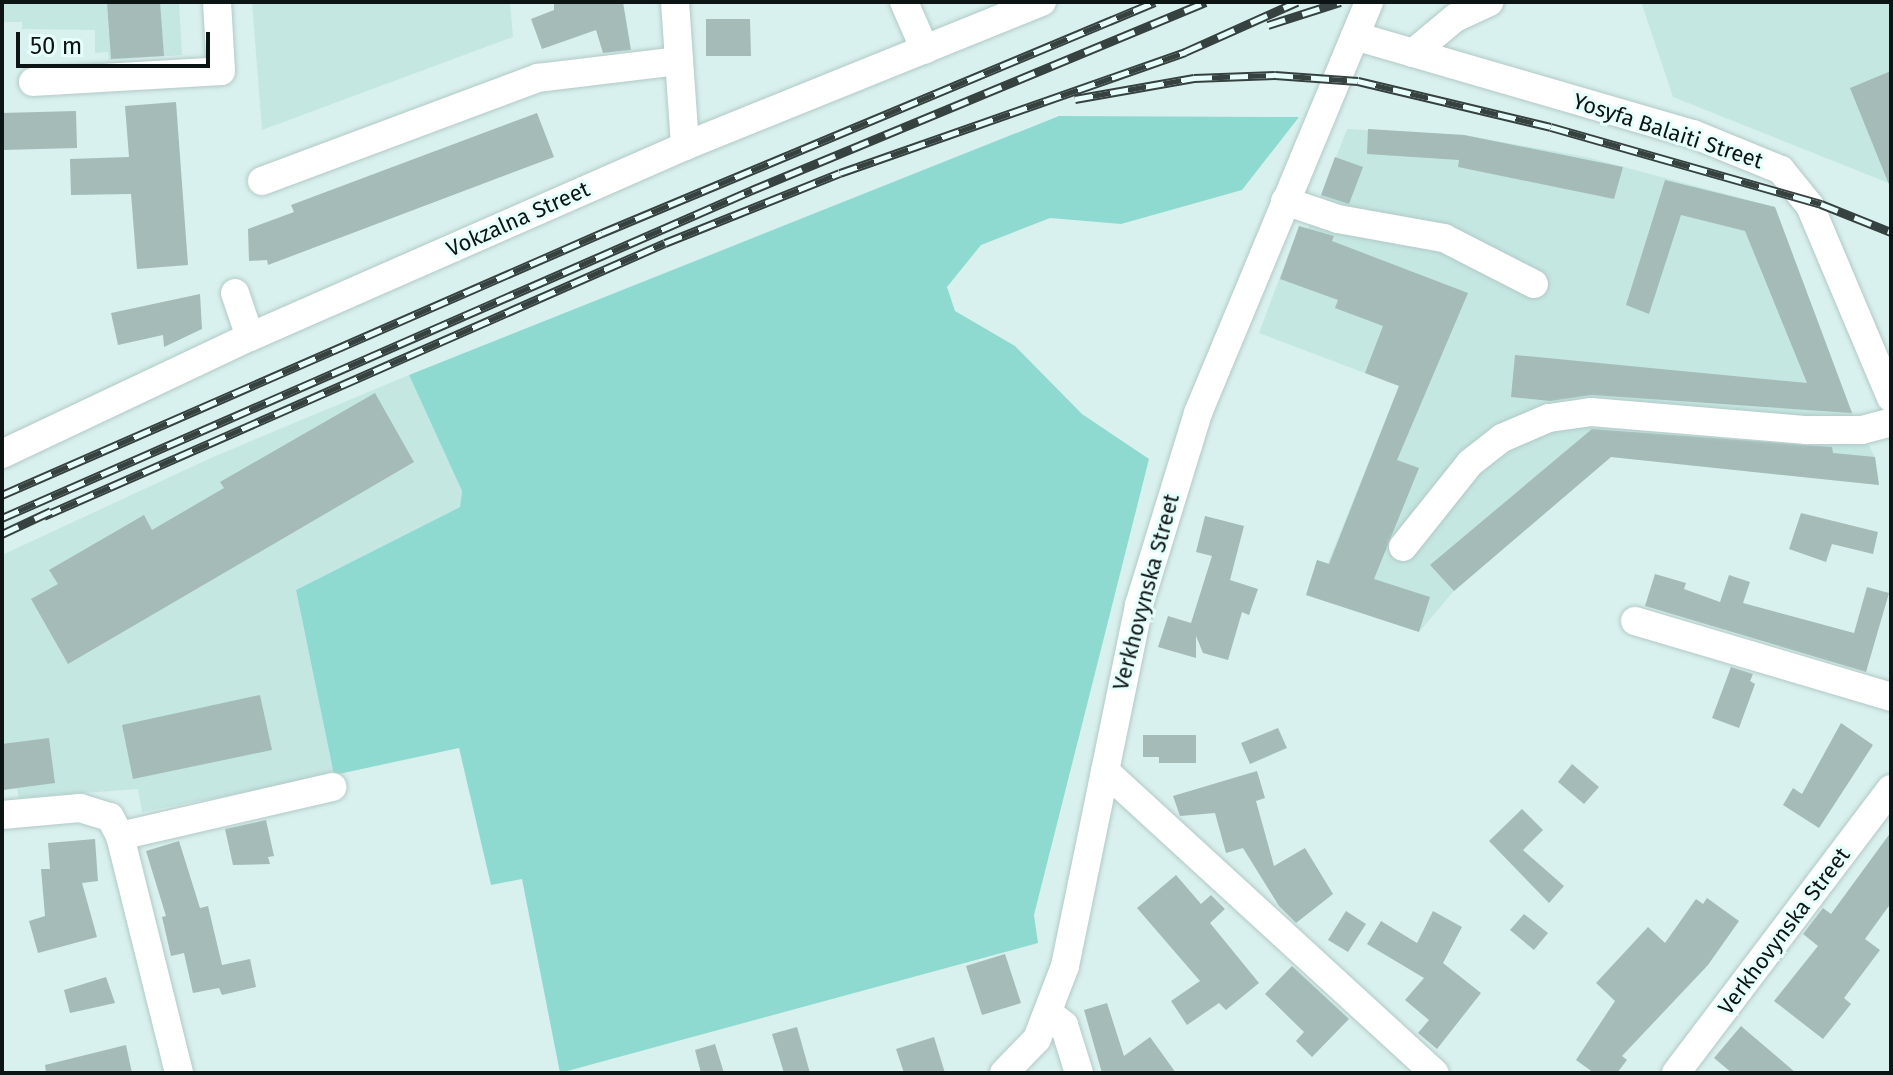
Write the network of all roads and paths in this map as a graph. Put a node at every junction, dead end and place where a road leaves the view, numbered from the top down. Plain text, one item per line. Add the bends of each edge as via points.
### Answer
1 (217, 2) edge
2 (675, 2) edge
3 (904, 2) edge
4 (1042, 2) edge
5 (1369, 2) edge
6 (1490, 2) edge
7 (1355, 36) junction
8 (925, 50) junction
9 (1413, 53) junction
10 (678, 61) junction
11 (33, 82) dead end
12 (685, 146) junction
13 (262, 181) dead end
14 (1285, 201) junction
15 (1534, 284) dead end
16 (235, 293) dead end
17 (250, 337) junction
18 (1880, 343) edge
19 (1891, 398) edge
20 (1891, 422) edge
21 (2, 454) edge
22 (1403, 547) dead end
23 (1635, 621) dead end
24 (1891, 697) edge
25 (1105, 771) junction
26 (332, 787) dead end
27 (1891, 789) edge
28 (2, 815) edge
29 (120, 836) junction
30 (1050, 1014) junction
31 (179, 1073) edge
32 (1004, 1073) edge
33 (1079, 1073) edge
34 (1435, 1073) edge
35 (1676, 1073) edge

1 - 11 street via 221,71
2 - 10 street
3 - 8 street
4 - 8 street, Vokzalna Street
5 - 7 street, Verkhovynska Street
6 - 9 street via 1455,18
7 - 9 street, Yosyfa Balaiti Street
7 - 14 street, Verkhovynska Street
8 - 12 street, Vokzalna Street
9 - 18 street, Yosyfa Balaiti Street via 1693,134 1781,170 1810,206
10 - 12 street
10 - 13 street via 538,78
12 - 17 street, Vokzalna Street
14 - 15 street via 1338,219 1444,238
14 - 25 street, Verkhovynska Street via 1198,413 1167,509 1139,605
16 - 17 street
17 - 21 street, Vokzalna Street
18 - 19 street, Yosyfa Balaiti Street
20 - 22 street via 1862,430 1807,430 1591,412 1549,418 1502,438 1470,463
23 - 24 street
25 - 30 street, Verkhovynska Street via 1077,921
25 - 34 street
26 - 29 street
27 - 35 street, Verkhovynska Street
28 - 29 street via 97,810 110,817
29 - 31 street
30 - 32 street, Verkhovynska Street via 1037,1039
30 - 33 street via 1064,1025

